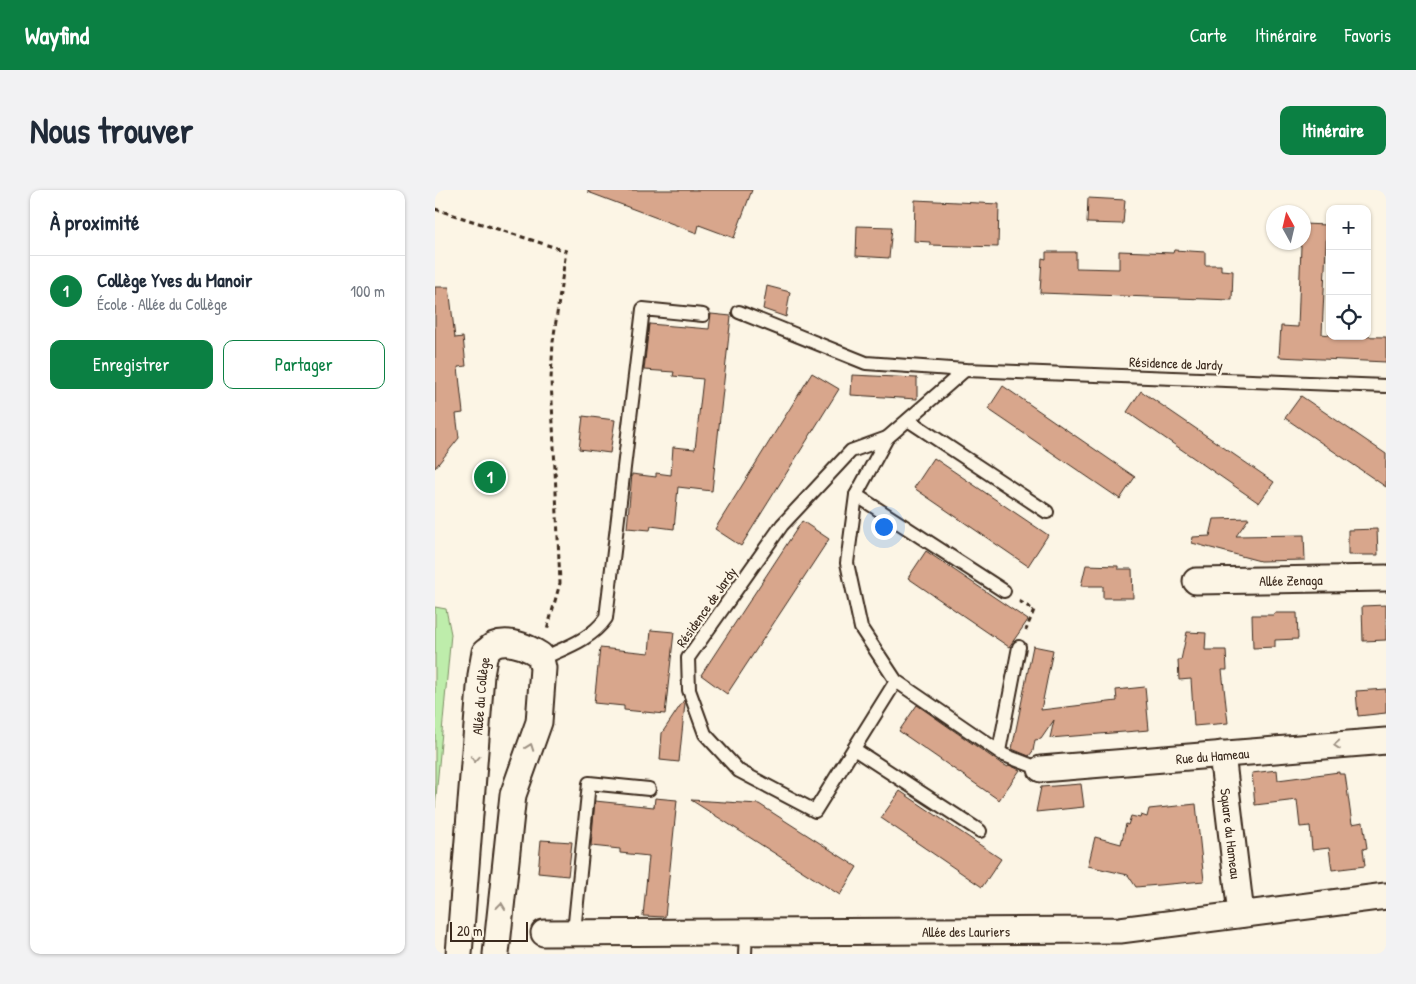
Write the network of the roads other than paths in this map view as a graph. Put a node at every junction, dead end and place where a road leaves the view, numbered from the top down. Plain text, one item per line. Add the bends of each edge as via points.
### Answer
1 (739, 312) dead end
2 (703, 315) dead end
3 (965, 370) junction
4 (1386, 386) edge
5 (908, 420) junction
6 (887, 438) junction
7 (856, 495) junction
8 (1047, 512) dead end
9 (1386, 578) edge
10 (1196, 581) dead end
11 (1004, 591) road end
12 (1019, 647) road end
13 (541, 657) junction
14 (897, 681) junction
15 (1386, 741) edge
16 (854, 749) junction
17 (999, 751) junction
18 (1222, 754) junction
19 (1041, 769) joint
20 (649, 789) dead end
21 (980, 832) dead end
22 (1386, 896) edge
23 (1241, 914) junction
24 (574, 932) junction
25 (544, 933) dead end
26 (746, 943) edge
27 (459, 954) edge
28 (496, 954) edge

1 - 3 lane, Résidence de Jardy via 866,363
2 - 13 lane via 643,309 606,618 601,626 579,642
3 - 4 lane, Résidence de Jardy
3 - 5 lane, Résidence de Jardy
5 - 6 lane, Résidence de Jardy
5 - 8 lane
6 - 7 lane, Résidence de Jardy
6 - 16 lane, Résidence de Jardy via 851,451 782,525 688,658 689,690 705,734 739,771 815,811
7 - 11 lane
7 - 14 lane, Résidence de Jardy via 847,563 861,628
9 - 10 street, Allée Zenaga
12 - 17 lane
13 -> 27 street, Allée du Collège via 528,648 504,643 485,652
28 -> 13 street via 513,795 539,722
14 - 16 lane, Résidence de Jardy
14 - 17 lane, Résidence de Jardy
15 -> 18 street, Rue du Hameau
16 - 21 lane
17 - 19 lane, Résidence de Jardy
18 - 19 street, Rue du Hameau
18 - 23 street, Square du Hameau
20 - 24 lane via 589,783
22 - 23 street, Allée des Lauriers
23 - 26 street, Allée des Lauriers via 1120,930
24 - 25 street, Allée des Lauriers
24 - 26 street, Allée des Lauriers

